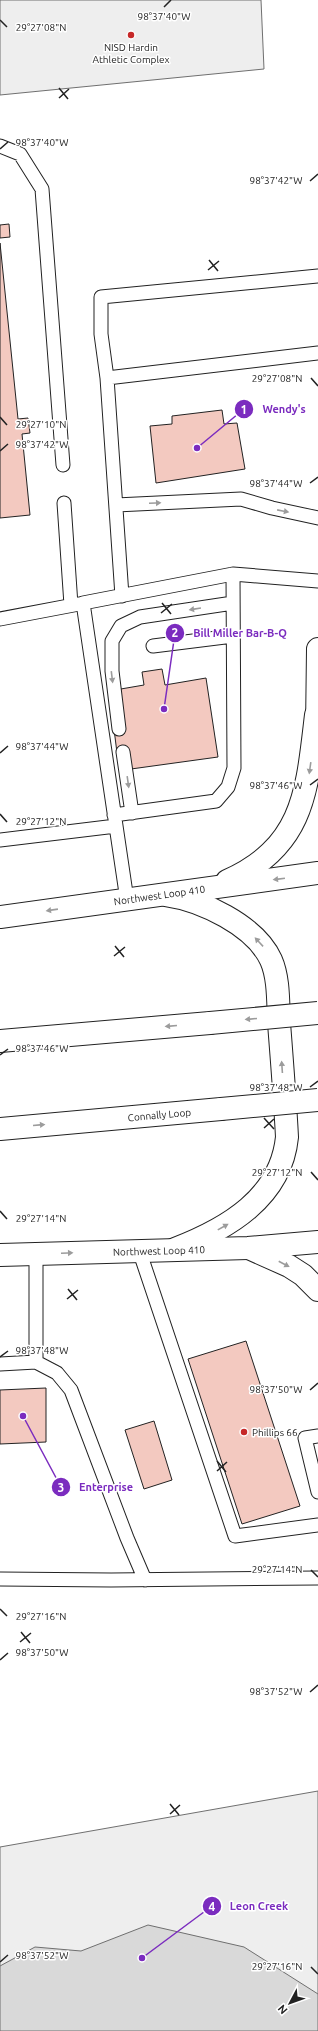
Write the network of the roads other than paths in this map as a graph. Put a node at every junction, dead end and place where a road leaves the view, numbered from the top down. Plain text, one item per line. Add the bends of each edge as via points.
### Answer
1 (0, 146) edge
2 (318, 276) edge
3 (318, 353) edge
4 (106, 378) junction
5 (63, 466) dead end
6 (64, 502) dead end
7 (116, 505) junction
8 (318, 518) edge
9 (233, 574) junction
10 (318, 581) edge
11 (122, 596) junction
12 (233, 603) junction
13 (77, 604) junction
14 (0, 619) edge
15 (233, 636) junction
16 (153, 646) dead end
17 (318, 649) edge
18 (316, 715) junction
19 (119, 728) dead end
20 (318, 745) edge
21 (123, 752) dead end
22 (132, 813) junction
23 (115, 821) junction
24 (0, 840) edge
25 (318, 873) edge
26 (206, 888) junction
27 (166, 896) junction
28 (127, 900) junction
29 (0, 917) edge
30 (318, 1013) edge
31 (0, 1041) edge
32 (318, 1100) edge
33 (0, 1129) edge
34 (318, 1242) edge
35 (248, 1248) junction
36 (139, 1250) junction
37 (175, 1250) junction
38 (36, 1254) junction
39 (0, 1255) edge
40 (318, 1290) edge
41 (36, 1362) junction
42 (0, 1364) edge
43 (318, 1436) edge
44 (318, 1492) edge
45 (318, 1525) edge
46 (318, 1578) edge
47 (0, 1579) edge
48 (145, 1580) junction

1 - 5 lane via 20,154 42,189
2 - 4 lane via 101,297 101,334
3 - 4 lane
4 - 7 lane
6 - 13 lane
7 -> 8 lane via 241,499
7 - 11 lane
9 - 10 lane
9 - 11 lane
9 - 12 lane
11 - 13 lane
12 - 15 lane
12 -> 19 lane via 140,617 121,626 112,641 112,671
13 - 14 lane
13 - 23 lane
15 - 16 lane
15 - 22 lane via 234,768 228,787 216,801
17 - 18 main road
18 - 20 main road
18 -> 26 main road via 305,794 290,829 274,850 247,870
21 -> 22 lane
22 - 23 lane
23 - 24 lane
23 - 28 lane
25 -> 26 main road, Northwest Loop 410
26 - 27 main road, Northwest Loop 410
27 - 28 main road, Northwest Loop 410
37 -> 27 main road via 225,1226 259,1199 279,1170 286,1150 287,1137 277,992 271,961 265,949 240,925 183,898
28 -> 29 main road, Northwest Loop 410
30 -> 31 main road, bridge
33 -> 32 main road, Connally Loop, bridge
34 - 35 main road, Northwest Loop 410
35 - 37 main road, Northwest Loop 410
35 -> 40 main road via 289,1266
36 - 37 main road, Northwest Loop 410
38 -> 36 main road, Northwest Loop 410
36 - 45 lane via 235,1536
38 - 39 main road, Northwest Loop 410
38 - 41 lane
41 - 42 lane
41 - 48 lane via 58,1373 71,1390
43 - 44 lane via 305,1438
46 - 48 lane
47 - 48 lane

